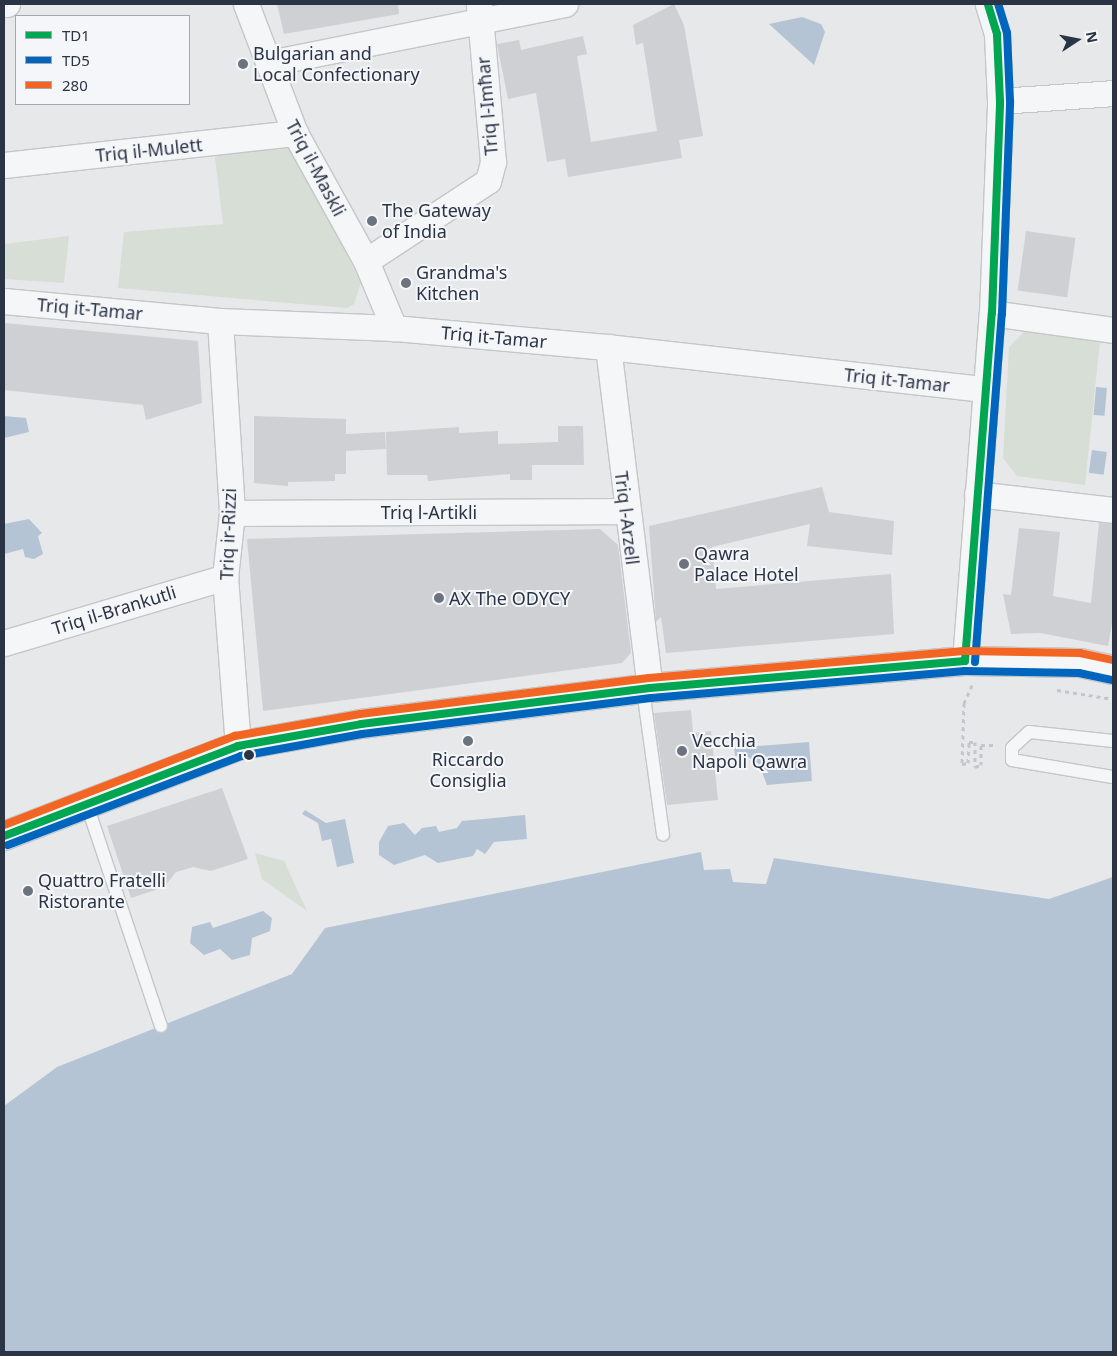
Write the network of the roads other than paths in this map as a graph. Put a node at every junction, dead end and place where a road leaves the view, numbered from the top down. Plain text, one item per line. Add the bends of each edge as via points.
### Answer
1 (246, 4) edge
2 (565, 4) edge
3 (988, 4) edge
4 (479, 12) edge
5 (269, 63) junction
6 (1113, 93) edge
7 (1000, 101) junction
8 (295, 134) junction
9 (4, 165) edge
10 (366, 260) junction
11 (4, 301) edge
12 (992, 313) junction
13 (220, 321) junction
14 (394, 328) junction
15 (1113, 330) edge
16 (608, 347) junction
17 (983, 389) junction
18 (977, 494) junction
19 (1113, 510) edge
20 (626, 511) junction
21 (232, 513) junction
22 (225, 577) junction
23 (4, 643) edge
24 (974, 661) junction
25 (1113, 670) edge
26 (646, 689) junction
27 (1113, 741) edge
28 (238, 746) junction
29 (1113, 777) edge
30 (87, 805) junction
31 (663, 835) dead end
32 (4, 836) edge
33 (161, 1026) dead end

1 - 5 street, Triq il-Maskli
2 - 4 street
3 - 7 street via 997,34
4 - 5 street
4 - 10 street, Triq l-Imħar via 494,162 488,181
5 - 8 street, Triq il-Maskli
6 - 7 street
7 - 12 street
8 - 9 street, Triq il-Mulett
8 - 10 street, Triq il-Maskli
10 - 14 street, Triq il-Maskli
11 - 13 street, Triq it-Tamar
12 - 15 street
12 - 17 street
13 - 14 street, Triq it-Tamar
13 - 21 street, Triq ir-Rizzi
14 - 16 street, Triq it-Tamar
16 - 17 street, Triq it-Tamar
16 - 20 street, Triq l-Arzell
17 - 18 street
18 - 19 street
18 - 24 street
20 - 21 street, Triq l-Artikli
20 - 26 street, Triq l-Arzell
21 - 22 street, Triq ir-Rizzi
22 - 23 street, Triq il-Brankutli
22 - 28 street, Triq ir-Rizzi
24 - 25 street via 1080,663
24 - 26 street
26 - 28 street via 362,724
26 - 31 lane
27 - 29 lane via 1029,732 1016,742 1012,760
28 - 30 street
30 - 32 street
30 - 33 lane

